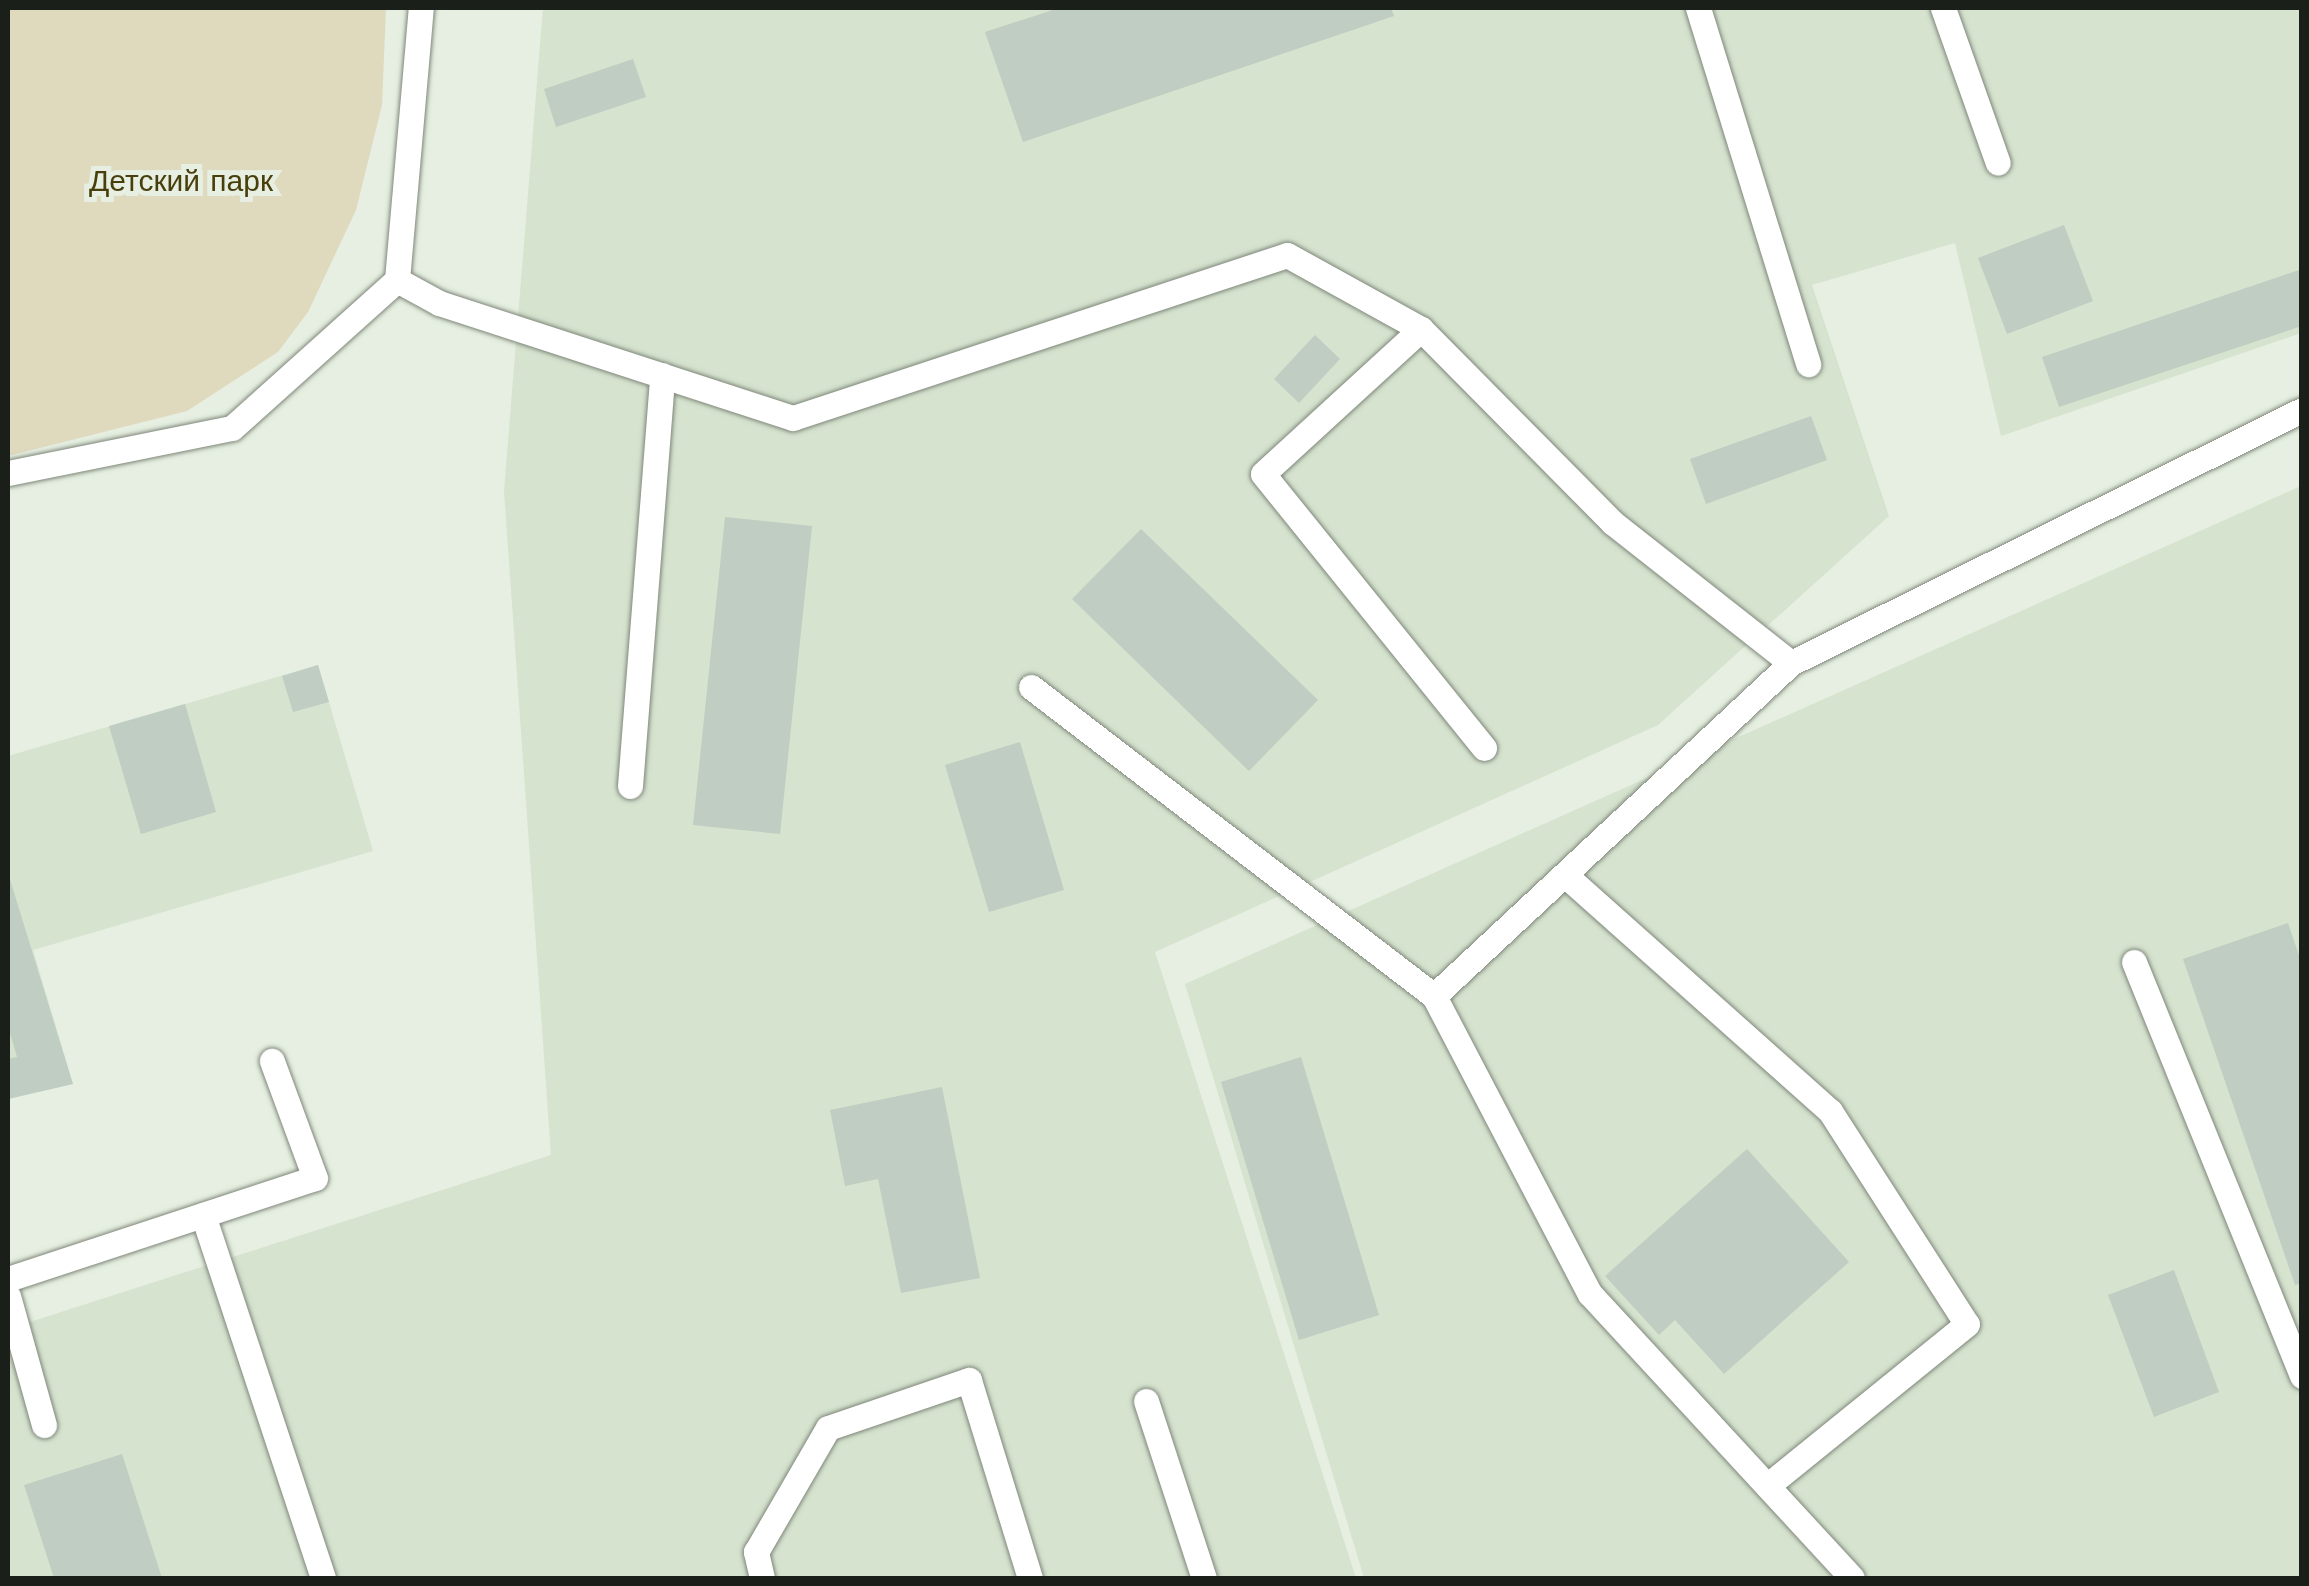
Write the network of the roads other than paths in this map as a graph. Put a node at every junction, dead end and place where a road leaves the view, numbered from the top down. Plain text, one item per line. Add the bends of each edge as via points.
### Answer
1 (421, 8) edge
2 (1698, 8) edge
3 (1943, 8) edge
4 (1998, 162) dead end
5 (398, 280) junction
6 (1421, 329) junction
7 (1808, 364) dead end
8 (662, 375) junction
9 (2302, 410) edge
10 (8, 473) edge
11 (1791, 663) junction
12 (1031, 687) dead end
13 (1484, 748) dead end
14 (630, 786) dead end
15 (1565, 874) junction
16 (2134, 962) dead end
17 (1434, 996) junction
18 (272, 1061) dead end
19 (203, 1215) junction
20 (8, 1278) edge
21 (8, 1296) edge
22 (2298, 1359) edge
23 (1146, 1401) dead end
24 (44, 1425) dead end
25 (1767, 1486) junction
26 (324, 1578) edge
27 (762, 1578) edge
28 (1030, 1578) edge
29 (1204, 1578) edge
30 (1852, 1578) edge

1 - 5 lane
2 - 7 lane
3 - 4 lane
5 - 8 lane via 439,303
5 - 10 lane via 232,428
6 - 8 lane via 1287,255 793,418
6 - 11 lane via 1613,522
6 - 13 lane via 1262,474
8 - 14 lane
9 - 11 lane
11 - 15 lane
12 - 17 lane
15 - 17 lane
15 - 25 lane via 1830,1111 1967,1324
16 - 22 lane
17 - 25 lane via 1590,1294
18 - 19 lane via 315,1178
19 - 20 lane
19 - 26 lane
21 - 24 lane
23 - 29 lane
25 - 30 lane
27 - 28 lane via 756,1552 828,1428 969,1380

